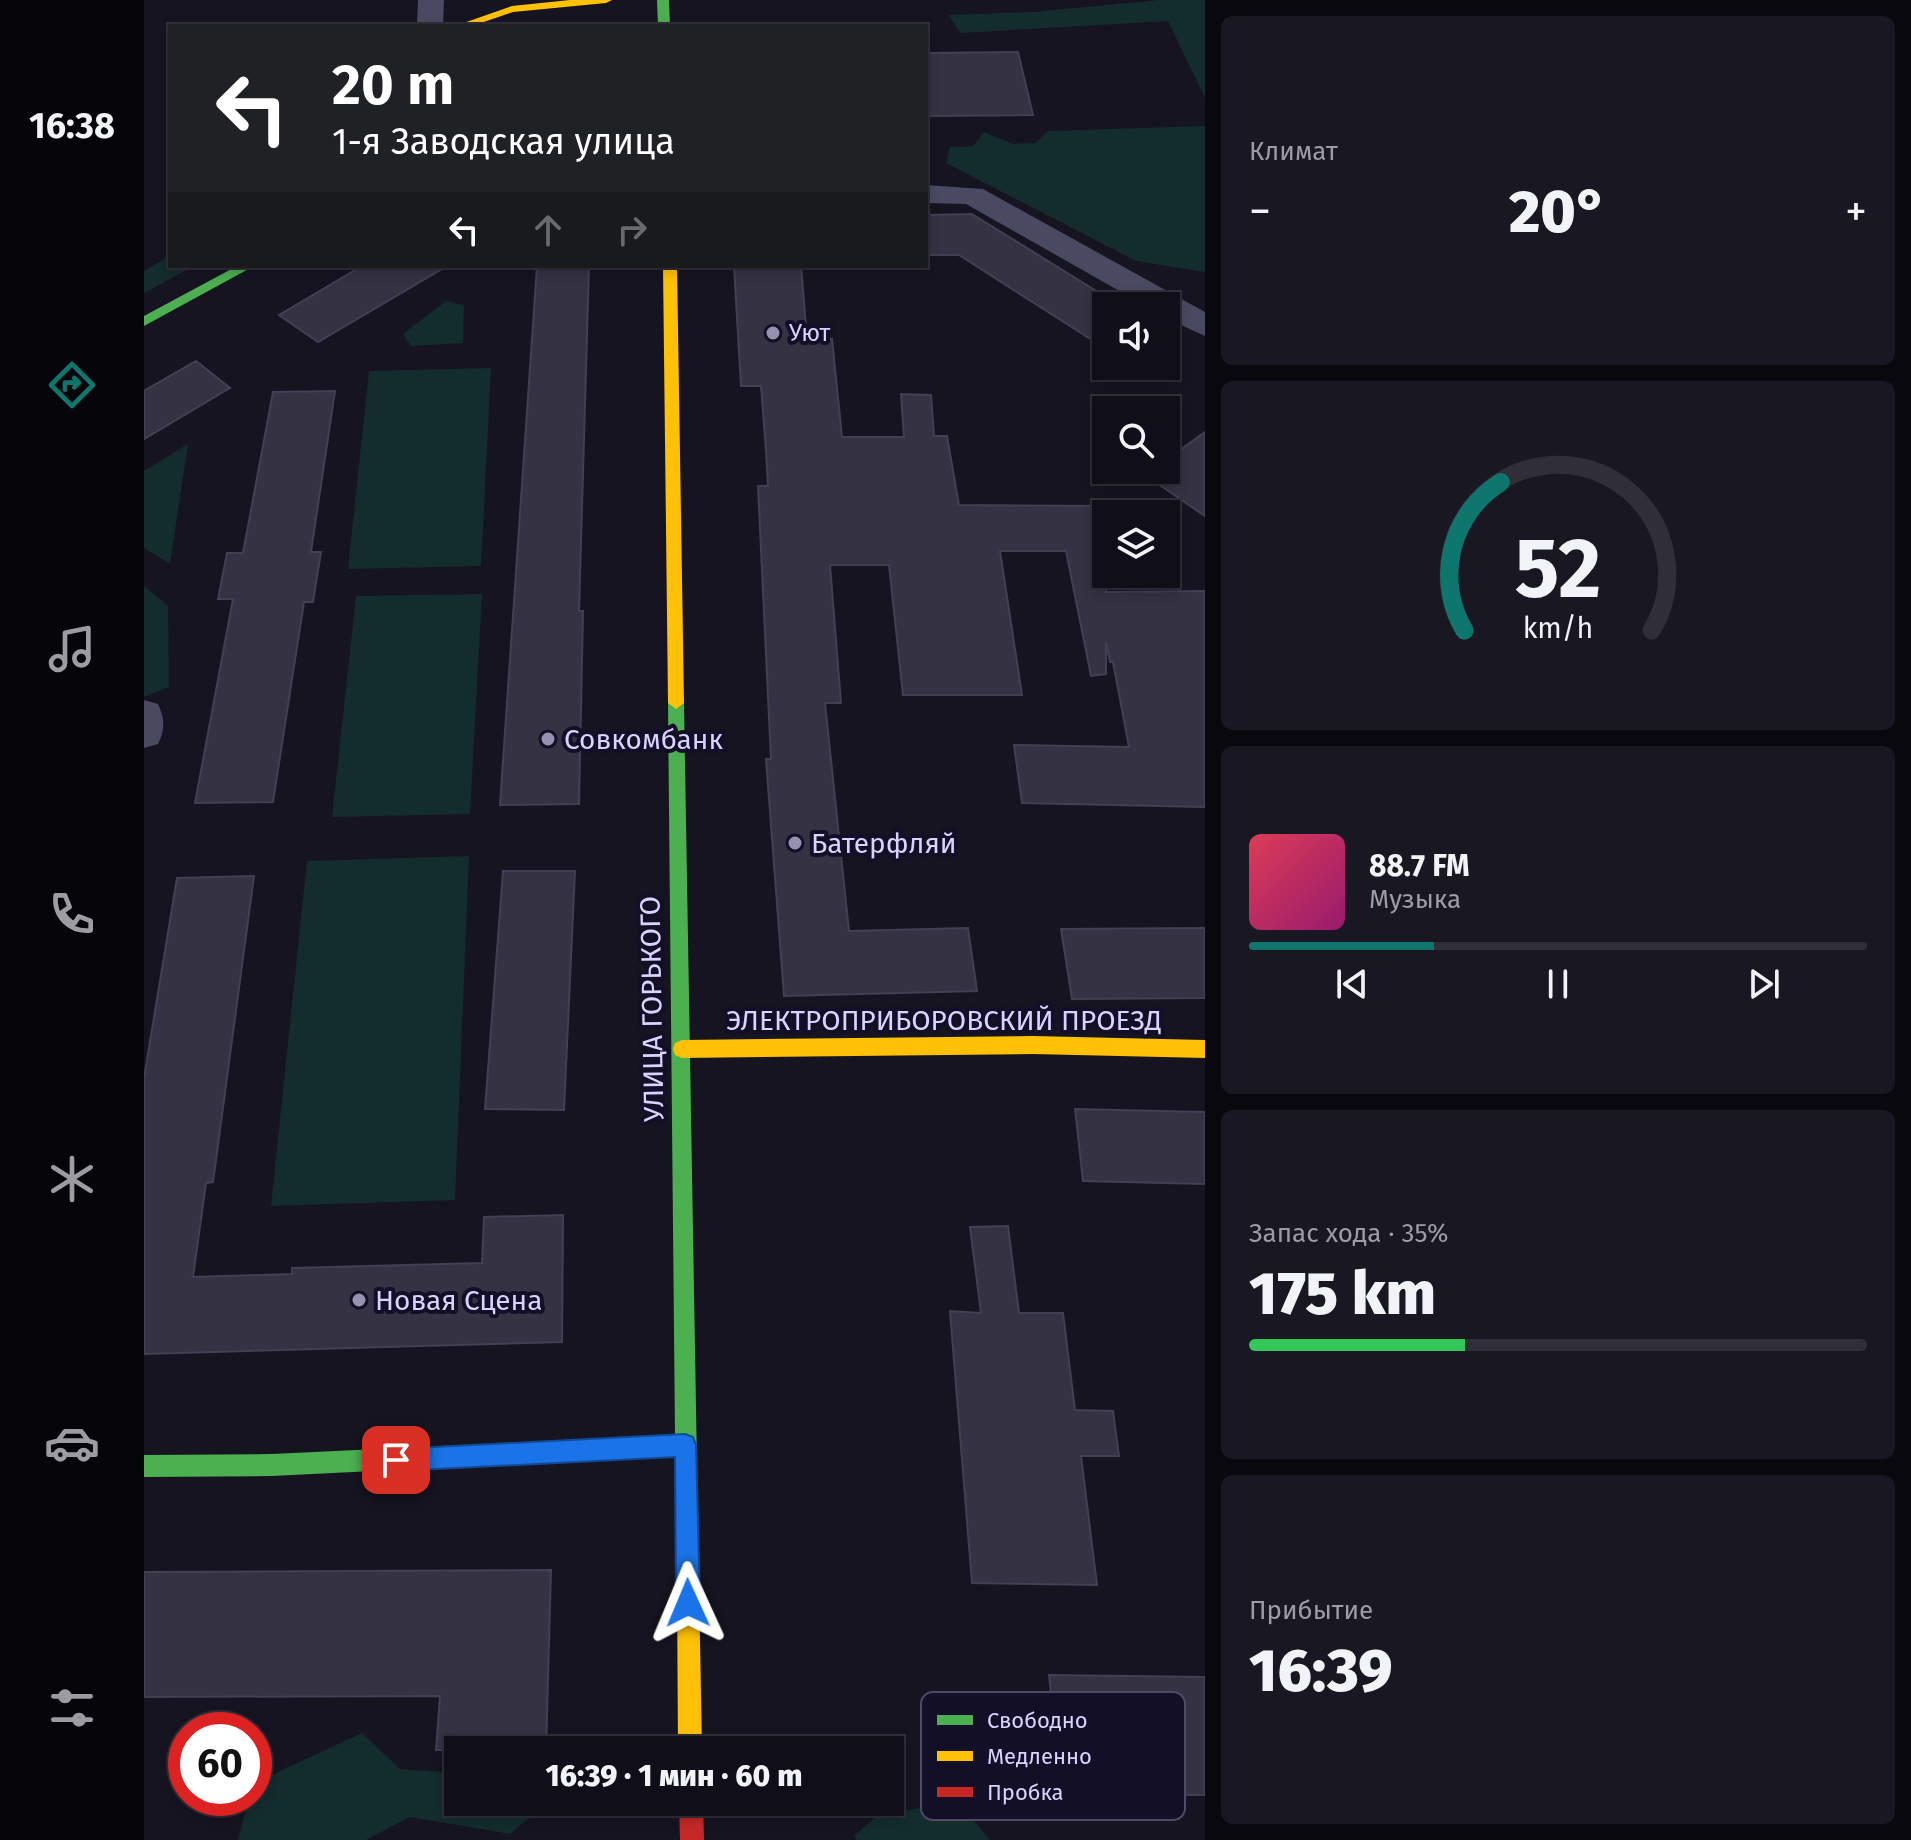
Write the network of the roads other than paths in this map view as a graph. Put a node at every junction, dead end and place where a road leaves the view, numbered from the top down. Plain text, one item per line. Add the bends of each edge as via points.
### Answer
1 (431, 0) edge
2 (606, 0) edge
3 (663, 0) edge
4 (556, 1) edge
5 (430, 24) edge
6 (465, 24) edge
7 (664, 24) edge
8 (928, 194) edge
9 (243, 268) edge
10 (670, 268) edge
11 (144, 322) edge
12 (1205, 326) edge
13 (144, 715) edge
14 (144, 733) edge
15 (682, 1049) junction
16 (1205, 1049) edge
17 (685, 1445) junction
18 (144, 1466) edge
19 (690, 1736) edge
20 (691, 1816) edge
21 (692, 1840) edge

1 - 5 street
2 - 4 main road
3 - 7 main road
4 - 6 main road
8 - 12 street via 972,195
9 - 11 main road
10 - 15 main road, УЛИЦА ГОРЬКОГО
13 - 14 street
15 - 16 main road, ЭЛЕКТРОПРИБОРОВСКИЙ ПРОЕЗД
15 - 17 main road, УЛИЦА ГОРЬКОГО
17 - 18 main road
17 - 19 main road, УЛИЦА ГОРЬКОГО
20 - 21 main road

